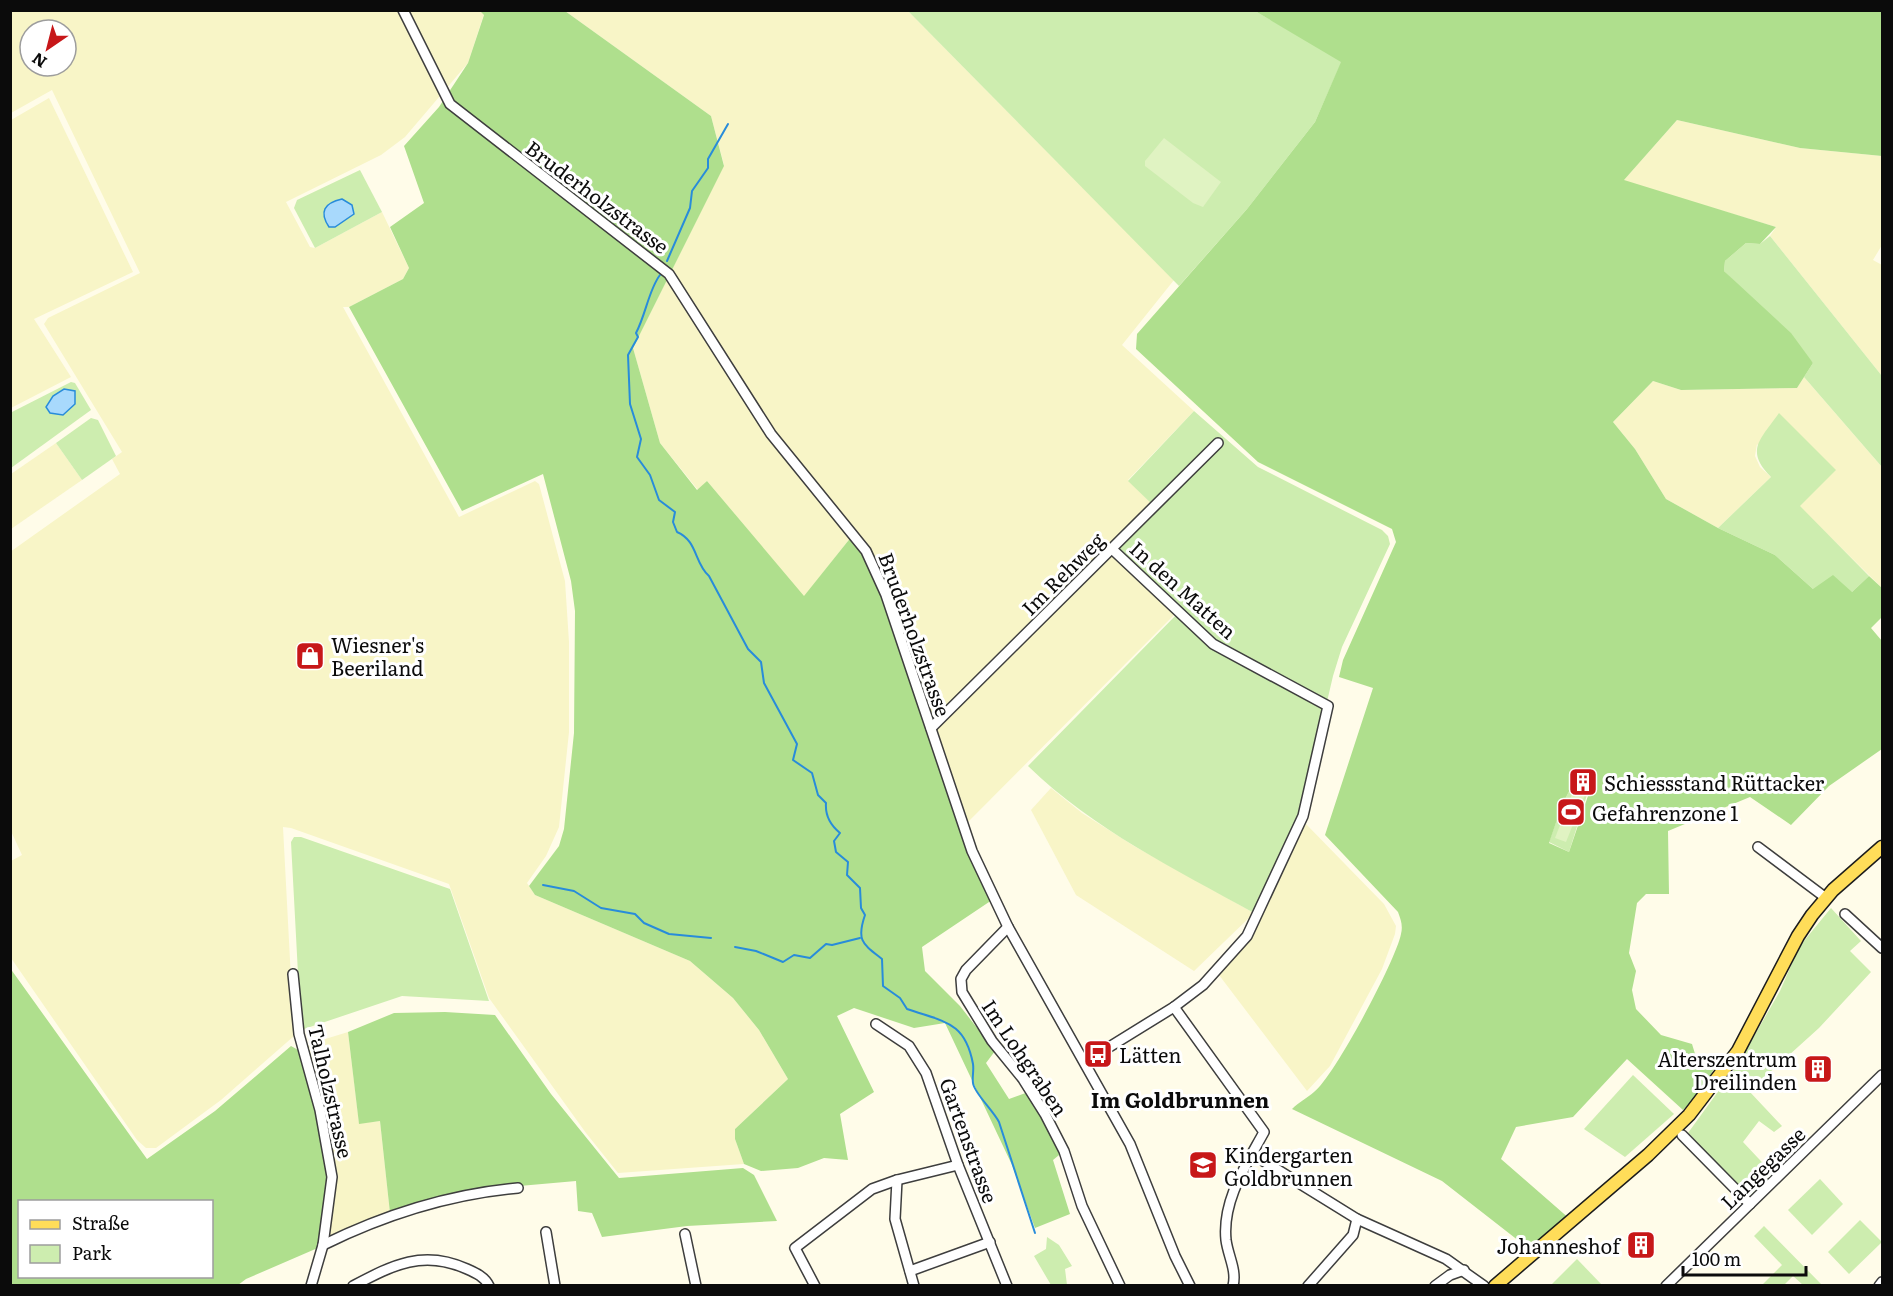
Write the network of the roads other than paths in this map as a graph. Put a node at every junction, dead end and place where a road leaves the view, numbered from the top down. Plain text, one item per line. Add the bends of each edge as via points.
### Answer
1 (402, 10) edge
2 (1218, 443) dead end
3 (1112, 549) junction
4 (931, 728) junction
5 (1758, 847) dead end
6 (1882, 847) edge
7 (1826, 898) junction
8 (1845, 914) dead end
9 (1008, 927) junction
10 (1882, 948) edge
11 (293, 974) dead end
12 (1174, 1007) junction
13 (876, 1024) dead end
14 (1085, 1062) junction
15 (1882, 1075) edge
16 (1682, 1135) dead end
17 (1252, 1154) junction
18 (958, 1165) junction
19 (897, 1180) junction
20 (518, 1188) dead end
21 (1750, 1204) junction
22 (1357, 1219) junction
23 (546, 1232) dead end
24 (685, 1234) dead end
25 (990, 1242) junction
26 (323, 1245) junction
27 (1464, 1270) junction
28 (910, 1271) junction
29 (1882, 1282) edge
30 (1503, 1283) edge
31 (311, 1286) edge
32 (353, 1286) edge
33 (489, 1286) edge
34 (555, 1286) edge
35 (696, 1286) edge
36 (816, 1286) edge
37 (914, 1286) edge
38 (1007, 1286) edge
39 (1120, 1286) edge
40 (1190, 1286) edge
41 (1233, 1286) edge
42 (1308, 1286) edge
43 (1435, 1286) edge
44 (1484, 1286) edge
45 (1666, 1286) edge
46 (1879, 1286) edge

1 - 4 street, Bruderholzstrasse via 450,104 669,274 771,434 866,551 886,595
2 - 3 street, Im Rehweg
3 - 4 street, Im Rehweg
3 - 12 street, In den Matten via 1213,644 1328,706 1303,816 1247,936 1203,985
4 - 9 street, Bruderholzstrasse via 960,822
5 - 7 street
6 - 7 main road
7 - 30 main road via 1798,936 1738,1051 1705,1097 1666,1139
8 - 10 street
9 - 14 street, Bruderholzstrasse
9 - 39 street, Im Lohgraben via 966,970 961,979 962,992 1050,1123 1082,1206
11 - 26 street, Talholzstrasse via 299,1034 320,1110 332,1178
12 - 14 street
12 - 17 street via 1264,1132
13 - 18 street, Gartenstrasse via 909,1047 926,1073
14 - 40 street, Bruderholzstrasse via 1130,1144
15 - 21 street, Langegasse
16 - 21 street
17 - 22 street
17 - 41 street via 1238,1180 1227,1222
18 - 19 street
18 - 25 street, Gartenstrasse
19 - 28 street via 894,1220
19 - 36 street via 872,1189 795,1248
20 - 26 street via 458,1196 397,1214
21 - 45 street, Langegasse
22 - 27 street
22 - 42 street via 1353,1235
23 - 34 street
24 - 35 street
25 - 28 street
25 - 38 street, Gartenstrasse
26 - 31 street, Talholzstrasse
27 - 43 street
27 - 44 street
28 - 37 street
29 - 46 street
32 - 33 street via 412,1260 431,1259 460,1266 479,1275

